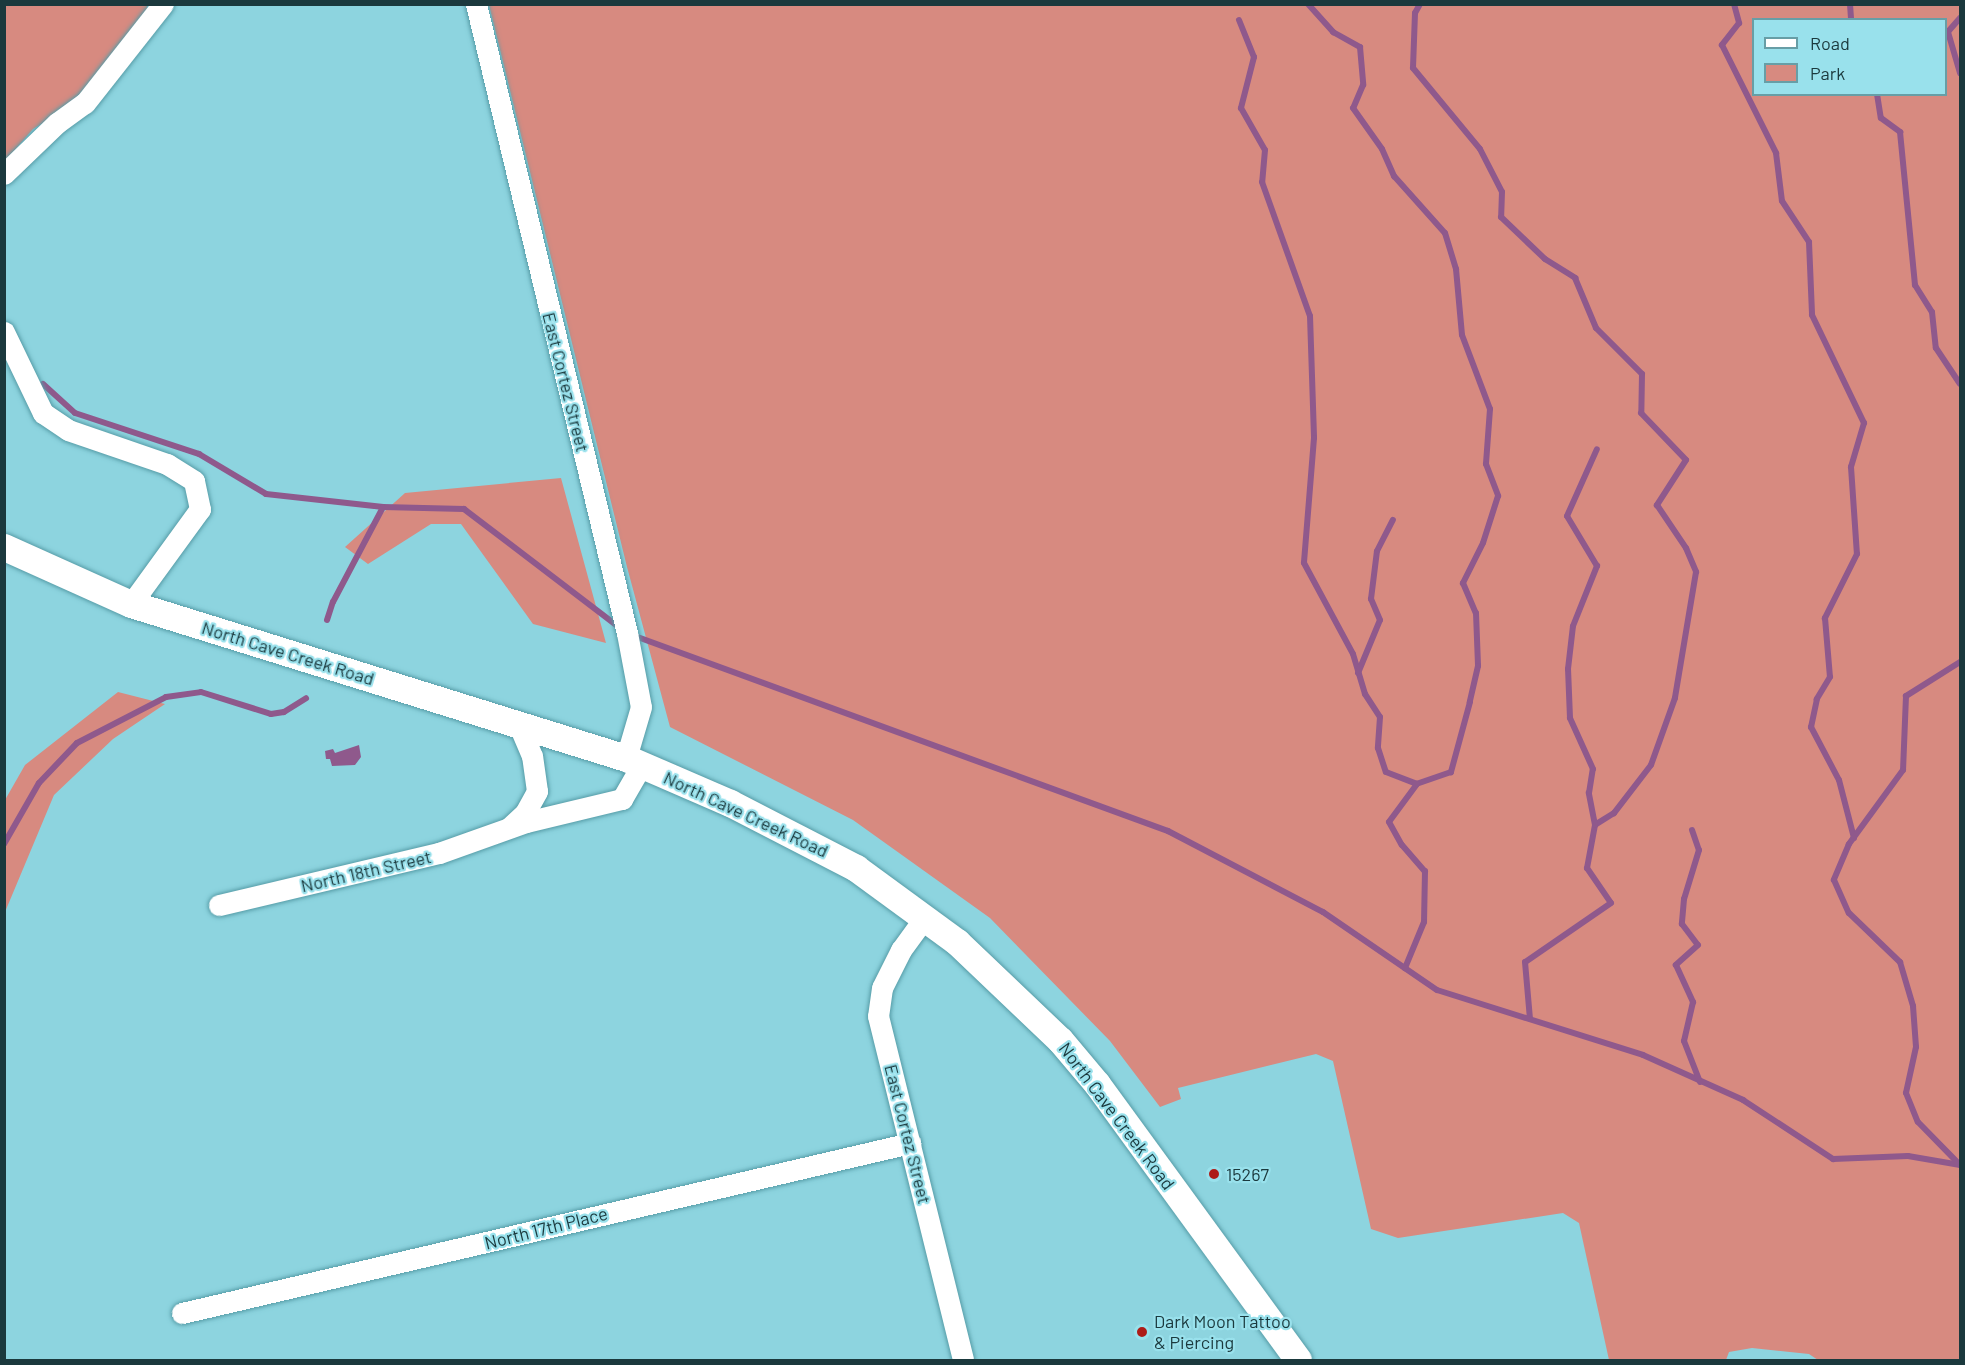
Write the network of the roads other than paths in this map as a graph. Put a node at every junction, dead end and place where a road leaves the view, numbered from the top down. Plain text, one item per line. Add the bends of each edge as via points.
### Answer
1 (163, 4) edge
2 (476, 4) edge
3 (4, 174) edge
4 (4, 332) edge
5 (4, 547) edge
6 (131, 604) junction
7 (518, 723) junction
8 (634, 761) junction
9 (509, 828) junction
10 (219, 906) dead end
11 (925, 917) junction
12 (910, 1143) junction
13 (182, 1313) dead end
14 (963, 1360) edge
15 (1298, 1360) edge

1 - 3 street via 85,103 57,123
2 - 8 street, East Cortez Street via 633,664 641,717
4 - 6 street via 43,413 68,430 167,464 195,481 200,509
5 - 6 main road, North Cave Creek Road
6 - 7 main road, North Cave Creek Road
7 - 8 main road, North Cave Creek Road
7 - 9 street, North 18th Street via 532,756 537,790 525,813
8 - 9 street, North 18th Street via 622,799
8 - 11 main road, North Cave Creek Road via 825,850
9 - 10 street, North 18th Street via 439,853
11 - 12 street, East Cortez Street via 901,950 878,1003
11 - 15 main road, North Cave Creek Road via 1046,1025 1097,1084
12 - 13 street, North 17th Place
12 - 14 street, East Cortez Street

